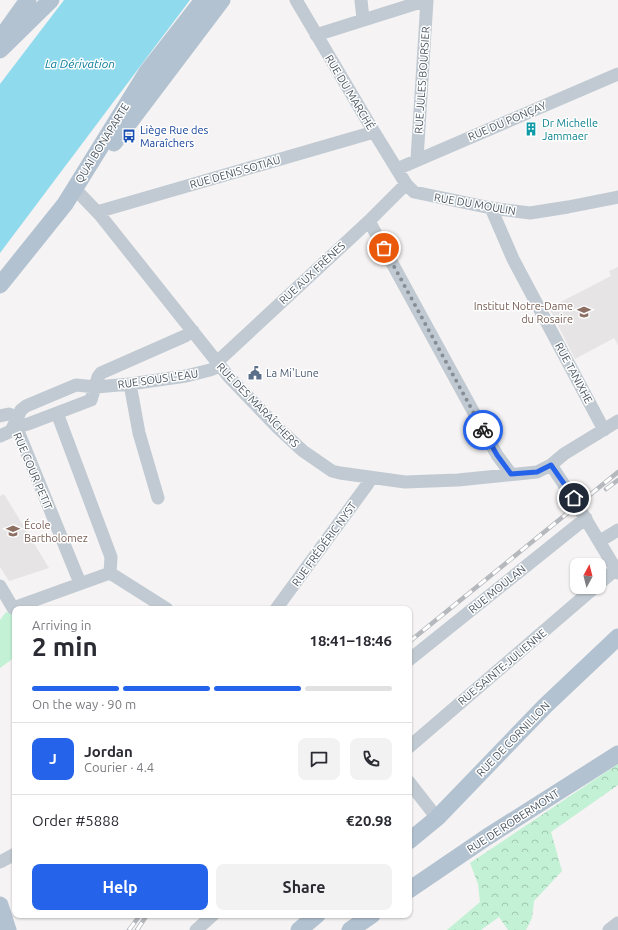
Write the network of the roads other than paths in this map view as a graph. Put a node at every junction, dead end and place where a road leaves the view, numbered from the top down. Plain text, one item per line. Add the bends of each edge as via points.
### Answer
1 (28, 0) edge
2 (51, 0) edge
3 (203, 0) edge
4 (222, 0) edge
5 (296, 0) edge
6 (361, 0) edge
7 (427, 0) edge
8 (385, 6) edge
9 (364, 19) junction
10 (316, 35) junction
11 (0, 39) edge
12 (0, 50) edge
13 (618, 74) edge
14 (374, 132) junction
15 (418, 159) junction
16 (397, 169) junction
17 (406, 184) junction
18 (77, 192) junction
19 (618, 198) edge
20 (65, 204) junction
21 (491, 208) junction
22 (97, 212) junction
23 (369, 221) junction
24 (0, 285) edge
25 (193, 331) junction
26 (218, 364) junction
27 (130, 384) junction
28 (96, 387) junction
29 (57, 413) junction
30 (0, 416) edge
31 (618, 421) edge
32 (15, 422) junction
33 (604, 430) junction
34 (0, 436) edge
35 (551, 465) junction
36 (511, 474) junction
37 (371, 478) junction
38 (158, 498) dead end
39 (586, 518) junction
40 (618, 530) edge
41 (600, 541) junction
42 (617, 571) edge
43 (110, 573) junction
44 (606, 579) edge
45 (80, 583) junction
46 (0, 586) edge
47 (587, 594) edge
48 (12, 606) edge
49 (18, 606) edge
50 (162, 606) edge
51 (278, 606) edge
52 (618, 638) edge
53 (412, 658) edge
54 (412, 744) edge
55 (618, 754) edge
56 (412, 786) edge
57 (437, 818) junction
58 (412, 838) edge
59 (12, 856) edge
60 (0, 862) edge
61 (412, 888) edge
62 (0, 905) edge
63 (210, 918) edge
64 (313, 918) edge
65 (368, 918) edge
66 (618, 923) edge
67 (8, 930) edge
68 (196, 930) edge
69 (299, 930) edge
70 (350, 930) edge
71 (609, 930) edge

1 - 11 main road
2 - 12 main road
3 - 20 main road, QUAI BONAPARTE via 147,72
4 - 18 main road
5 - 10 street, RUE DU MARCHÉ
6 - 9 street
7 - 8 street
7 - 15 street, RUE JULES BOURSIER
8 - 9 street
9 - 10 street
10 - 14 street, RUE DU MARCHÉ
13 - 15 street, RUE DU PONÇAY
14 - 16 street, RUE DU MARCHÉ
14 - 22 street, RUE DENIS SOTIAU
15 - 16 street, RUE DU PONÇAY
16 - 17 street, RUE DU MARCHÉ
17 - 21 street, RUE DU MOULIN via 417,193
17 - 23 street, RUE AUX FRÊNES
18 - 20 main road
18 - 22 street, RUE DES MARAÎCHERS
19 - 21 street, RUE DU MOULIN via 530,213
20 - 24 main road, QUAI BONAPARTE
21 - 33 street, RUE TANIXHE via 513,259
22 - 25 street, RUE DES MARAÎCHERS
23 - 26 street, RUE AUX FRÊNES
23 - 36 street via 497,455
25 - 26 street, RUE DES MARAÎCHERS
25 - 28 street, RUE SOUS L'EAU via 101,373
26 - 27 street, RUE SOUS L'EAU via 210,370 186,376
26 - 37 street, RUE DES MARAÎCHERS via 278,428 304,451 332,471
27 - 28 street, RUE SOUS L'EAU
27 - 38 street via 139,433
28 - 29 street, RUE SOUS L'EAU via 91,400
28 - 32 street, RUE SOUS L'EAU via 76,385 26,406
29 - 32 street, RUE SOUS L'EAU via 20,426
29 - 43 street via 111,557
30 - 32 street, RUE SOUS L'EAU via 9,414
31 - 33 street, RUE DES MARAÎCHERS
32 - 34 street, RUE SOUS L'EAU via 11,431
32 - 45 street, RUE COUR PETIT
33 - 35 street, RUE DES MARAÎCHERS via 564,454
35 - 36 street, RUE DES MARAÎCHERS via 537,472
35 - 39 street
36 - 37 street, RUE DES MARAÎCHERS via 405,482
37 - 51 street, RUE FRÉDÉRIC NYST
39 - 41 street
39 - 53 street, RUE MOULAN
40 - 41 street
41 - 42 street
42 - 44 street
43 - 45 street
43 - 50 street
45 - 49 street
46 - 48 street
47 - 54 street, RUE SAINTE-JULIENNE
52 - 57 main road, RUE DE CORNILLON via 545,706
55 - 61 main road, RUE DE ROBERMONT
56 - 57 street
57 - 58 main road, RUE DE CORNILLON
59 - 60 street
62 - 67 main road
63 - 68 street
64 - 69 main road
65 - 70 main road
66 - 71 street

